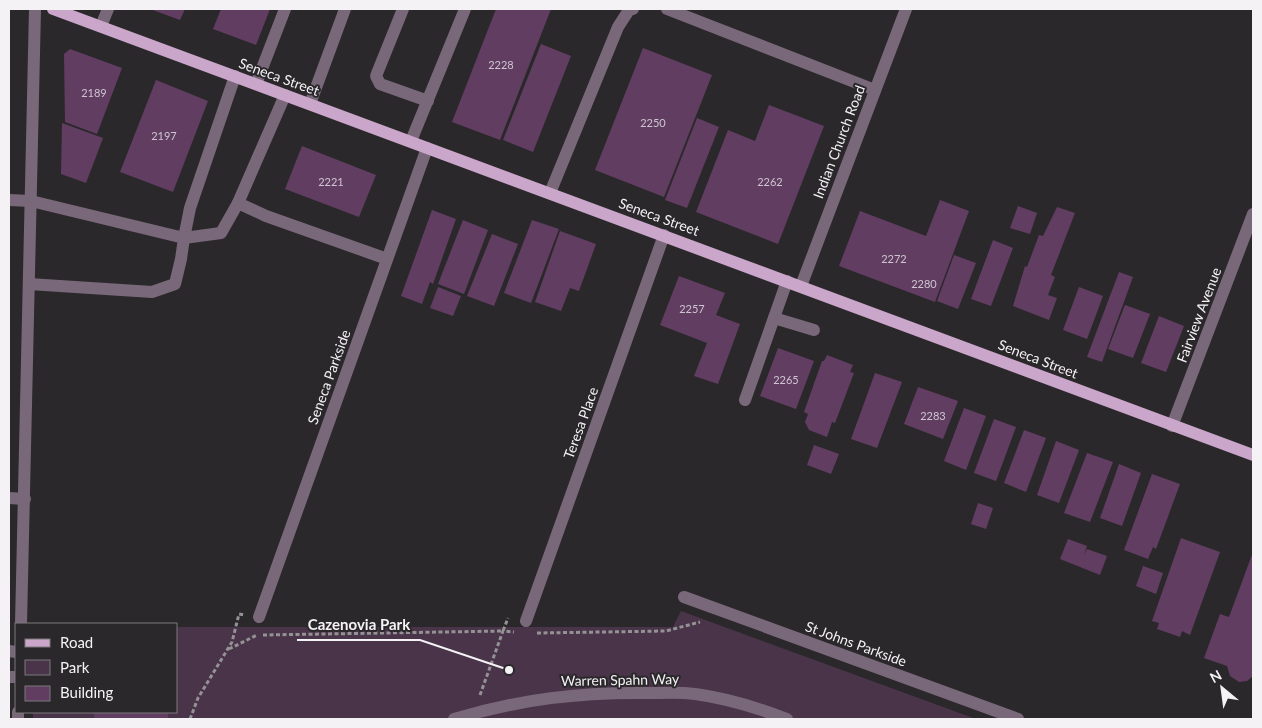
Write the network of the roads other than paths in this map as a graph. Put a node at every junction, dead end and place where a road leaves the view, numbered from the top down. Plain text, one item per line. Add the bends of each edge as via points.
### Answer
1 (35, 9) edge
2 (53, 9) edge
3 (108, 9) edge
4 (285, 9) edge
5 (344, 9) edge
6 (403, 9) edge
7 (465, 9) edge
8 (629, 9) edge
9 (667, 9) edge
10 (906, 9) edge
11 (101, 26) junction
12 (235, 76) junction
13 (256, 84) junction
14 (875, 90) junction
15 (285, 95) junction
16 (428, 101) junction
17 (310, 104) junction
18 (410, 141) junction
19 (427, 148) junction
20 (550, 193) junction
21 (9, 200) edge
22 (31, 201) junction
23 (238, 203) junction
24 (1253, 214) edge
25 (664, 235) junction
26 (184, 238) junction
27 (387, 260) junction
28 (787, 281) junction
29 (29, 284) junction
30 (801, 286) junction
31 (774, 318) junction
32 (814, 330) dead end
33 (746, 400) dead end
34 (1172, 426) junction
35 (1253, 455) edge
36 (9, 498) edge
37 (25, 499) junction
38 (684, 597) dead end
39 (258, 617) road end
40 (526, 621) dead end
41 (21, 623) edge
42 (454, 719) edge
43 (787, 719) edge
44 (1018, 719) edge

1 - 22 street
2 - 11 main road, Seneca Street
3 - 11 street
4 - 13 street
5 - 17 street
6 - 16 street via 376,76 380,84
7 - 16 street
8 - 20 street via 618,27
9 - 14 street
10 - 14 street, Indian Church Road
11 - 12 main road, Seneca Street
12 - 13 main road, Seneca Street
12 - 26 street via 190,208
13 - 15 main road, Seneca Street
14 - 30 street, Indian Church Road
15 - 17 main road, Seneca Street
15 - 23 street
16 - 18 street
17 - 18 main road, Seneca Street
18 - 19 main road, Seneca Street
19 - 20 main road, Seneca Street
19 - 27 street, Seneca Parkside
20 - 25 main road, Seneca Street
21 - 22 street
22 - 26 street
22 - 29 street
23 - 26 street via 221,233
23 - 27 street
24 - 34 street, Fairview Avenue
25 - 28 main road, Seneca Street
25 - 40 street, Teresa Place
26 - 29 street via 175,284 152,292
27 - 39 street, Seneca Parkside
28 - 30 main road, Seneca Street
28 - 31 street
29 - 37 street
30 - 34 main road, Seneca Street
31 - 32 street
31 - 33 street
34 - 35 main road, Seneca Street
36 - 37 street
37 - 41 street
38 - 44 street, St Johns Parkside
42 - 43 street, Warren Spahn Way via 543,698 620,692 694,694 731,701

